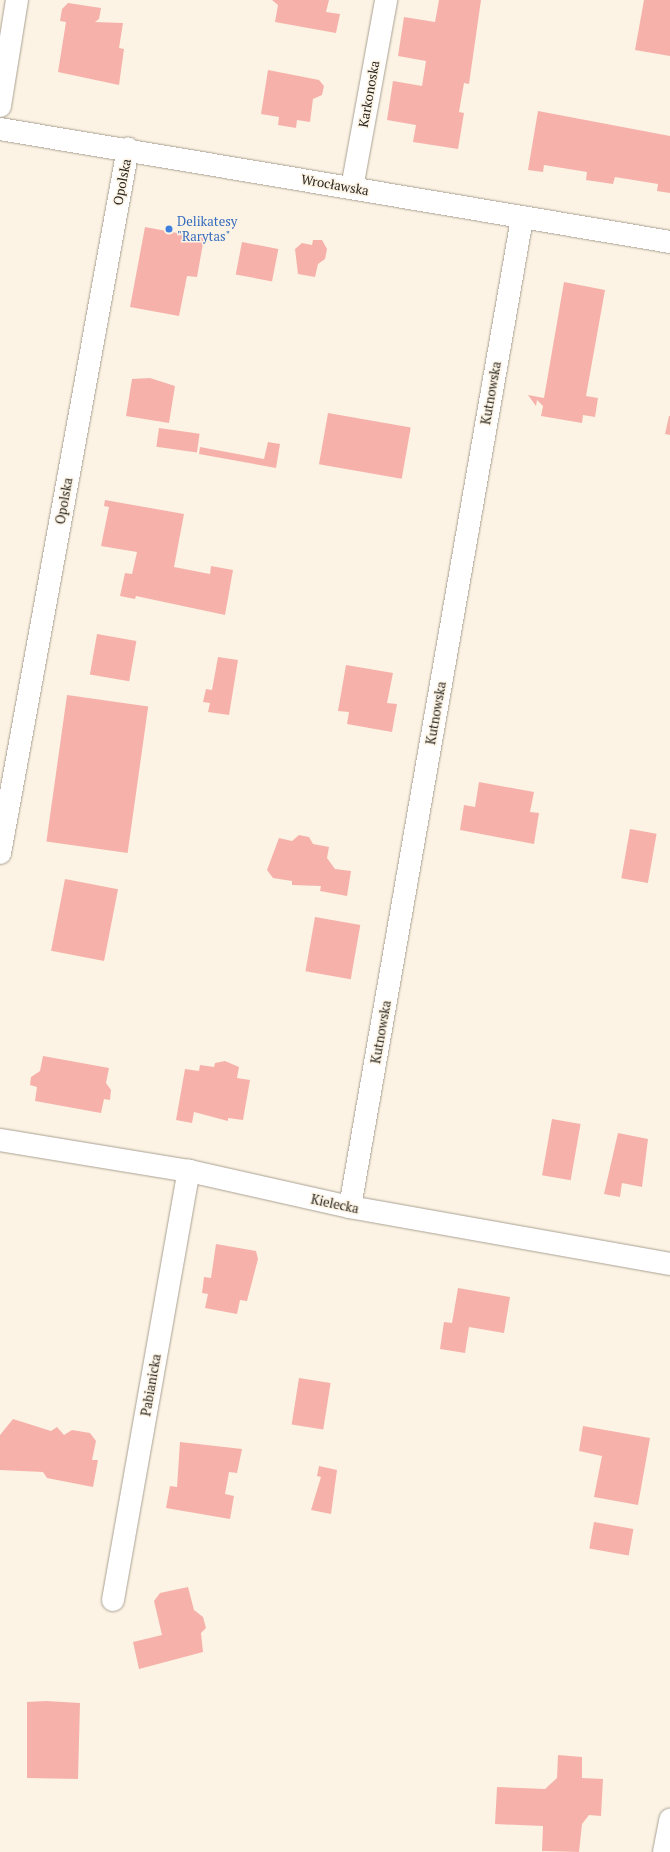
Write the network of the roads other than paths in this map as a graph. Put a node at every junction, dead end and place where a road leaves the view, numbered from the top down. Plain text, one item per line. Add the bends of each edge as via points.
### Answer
1 (17, 0) edge
2 (386, 0) edge
3 (0, 106) edge
4 (0, 129) edge
5 (128, 149) junction
6 (352, 188) junction
7 (522, 218) junction
8 (670, 242) edge
9 (0, 853) edge
10 (0, 1140) edge
11 (189, 1171) junction
12 (350, 1207) junction
13 (670, 1264) edge
14 (113, 1600) dead end
15 (670, 1820) edge
16 (664, 1852) edge

1 - 3 street
2 - 6 street, Karkonoska
4 - 5 street, Wrocławska
5 - 6 street, Wrocławska
5 - 9 street, Opolska
6 - 7 street, Wrocławska
7 - 8 street, Wrocławska
7 - 12 street, Kutnowska
10 - 11 street, Kielecka
11 - 12 street, Kielecka
11 - 14 street, Pabianicka
12 - 13 street, Kielecka
15 - 16 street

